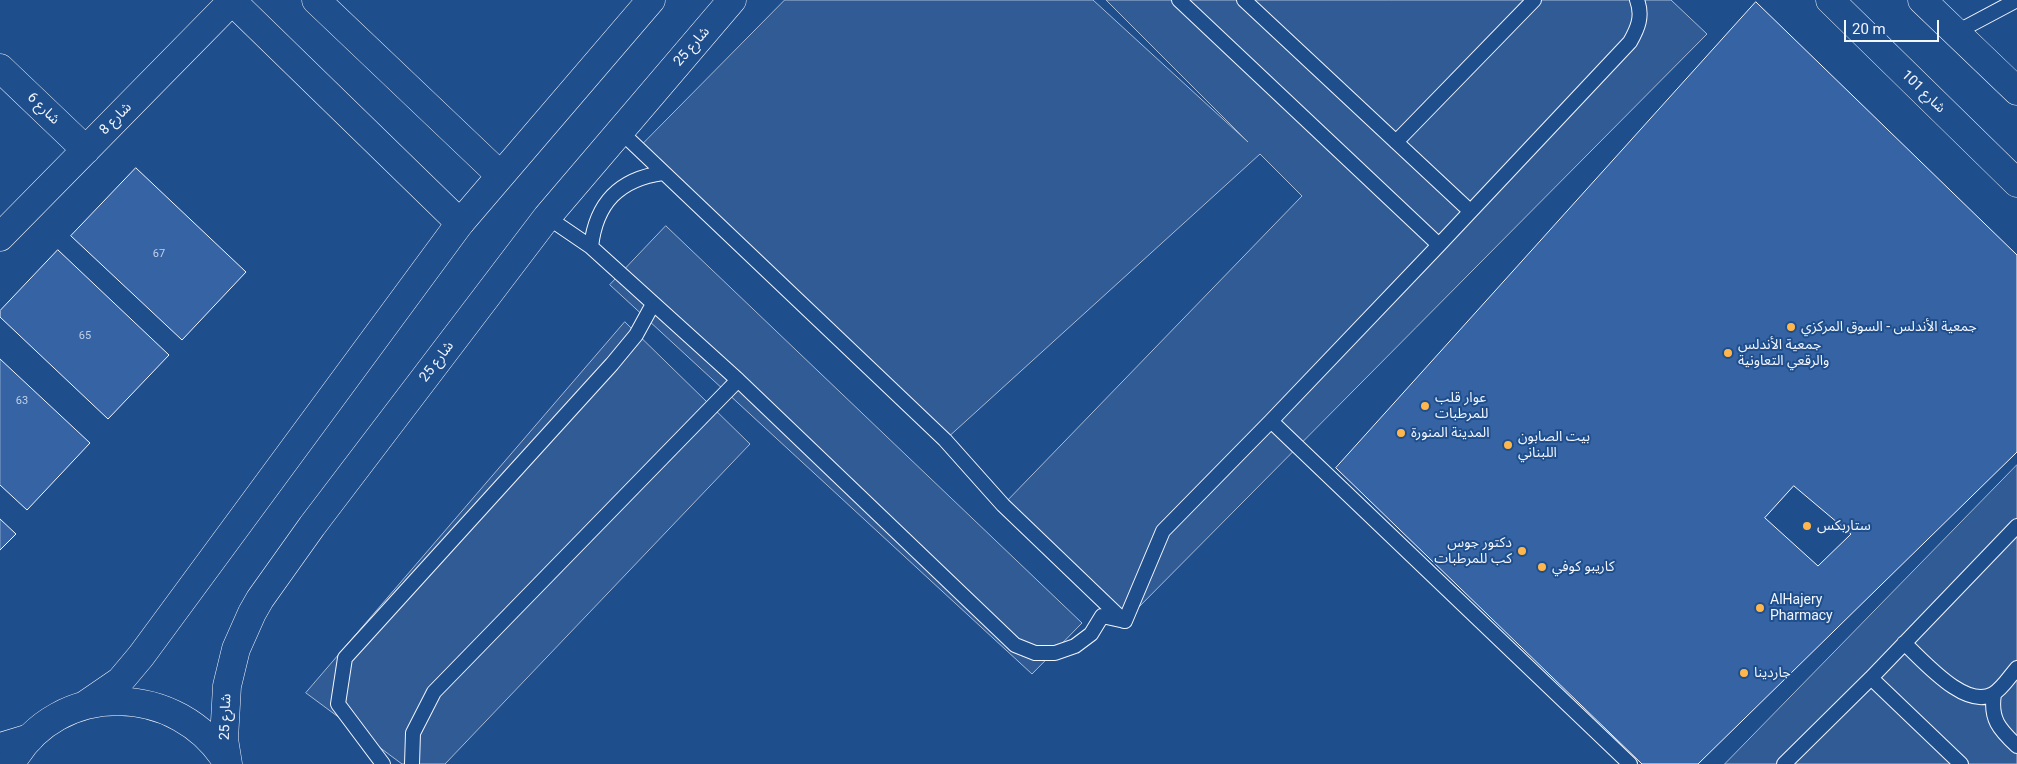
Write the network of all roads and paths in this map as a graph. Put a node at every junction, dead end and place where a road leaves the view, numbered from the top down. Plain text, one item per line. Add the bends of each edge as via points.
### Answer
1 (232, 0) edge
2 (316, 0) edge
3 (651, 0) edge
4 (732, 0) edge
5 (1179, 0) edge
6 (1244, 0) edge
7 (1534, 0) edge
8 (1637, 0) edge
9 (1830, 0) edge
10 (1922, 0) edge
11 (2017, 0) edge
12 (1956, 33) junction
13 (0, 68) edge
14 (2017, 91) edge
15 (620, 130) junction
16 (1396, 142) junction
17 (86, 150) junction
18 (663, 173) junction
19 (500, 175) junction
20 (2017, 183) edge
21 (1470, 211) junction
22 (547, 218) junction
23 (460, 223) junction
24 (0, 237) edge
25 (1439, 245) junction
26 (591, 247) junction
27 (653, 304) junction
28 (738, 380) junction
29 (1271, 421) junction
30 (2017, 526) edge
31 (1125, 621) junction
32 (1904, 643) junction
33 (2017, 668) edge
34 (1871, 678) junction
35 (1994, 694) junction
36 (85, 705) junction
37 (30, 738) junction
38 (2017, 746) edge
39 (0, 747) edge
40 (11, 764) edge
41 (228, 764) edge
42 (383, 764) edge
43 (412, 764) edge
44 (1630, 764) edge
45 (1784, 764) edge
46 (1961, 764) edge

1 - 17 street, شارع 8
1 - 23 street, شارع 8
2 - 19 street
3 - 19 street
4 - 15 street, شارع 25
5 - 25 lane
6 - 16 lane
7 - 16 lane
8 - 21 lane via 1641,9 1639,26 1630,42
9 - 20 street, شارع 101
10 - 12 street
11 - 12 lane
12 - 14 street
13 - 17 street, شارع 6
15 - 18 lane
15 - 22 street, شارع 25
16 - 21 lane
17 - 24 street, شارع 8
18 - 26 lane via 647,175 618,190 598,215
18 - 31 lane via 945,440 1004,505
19 - 23 street
21 - 25 lane
22 - 26 lane
22 - 41 street, شارع 25 via 312,526 252,613 236,649 227,686 224,739
23 - 36 street via 151,643 120,681
25 - 29 lane
26 - 27 lane
27 - 28 lane
27 - 42 lane via 636,335 612,364 345,658 338,704
28 - 31 lane via 1015,645 1034,653 1055,653 1075,646 1091,634 1102,616
28 - 43 lane via 434,692 413,733
29 - 31 lane via 1163,531
29 - 44 lane
30 - 32 lane
32 - 34 lane
32 - 35 lane via 1962,693 1982,697
33 - 35 lane
34 - 45 lane
34 - 46 lane
35 - 38 lane via 1994,717 2000,729
36 - 37 street via 46,724
36 - 41 street via 128,701 150,704 171,712 207,736
37 - 39 street
37 - 40 street

